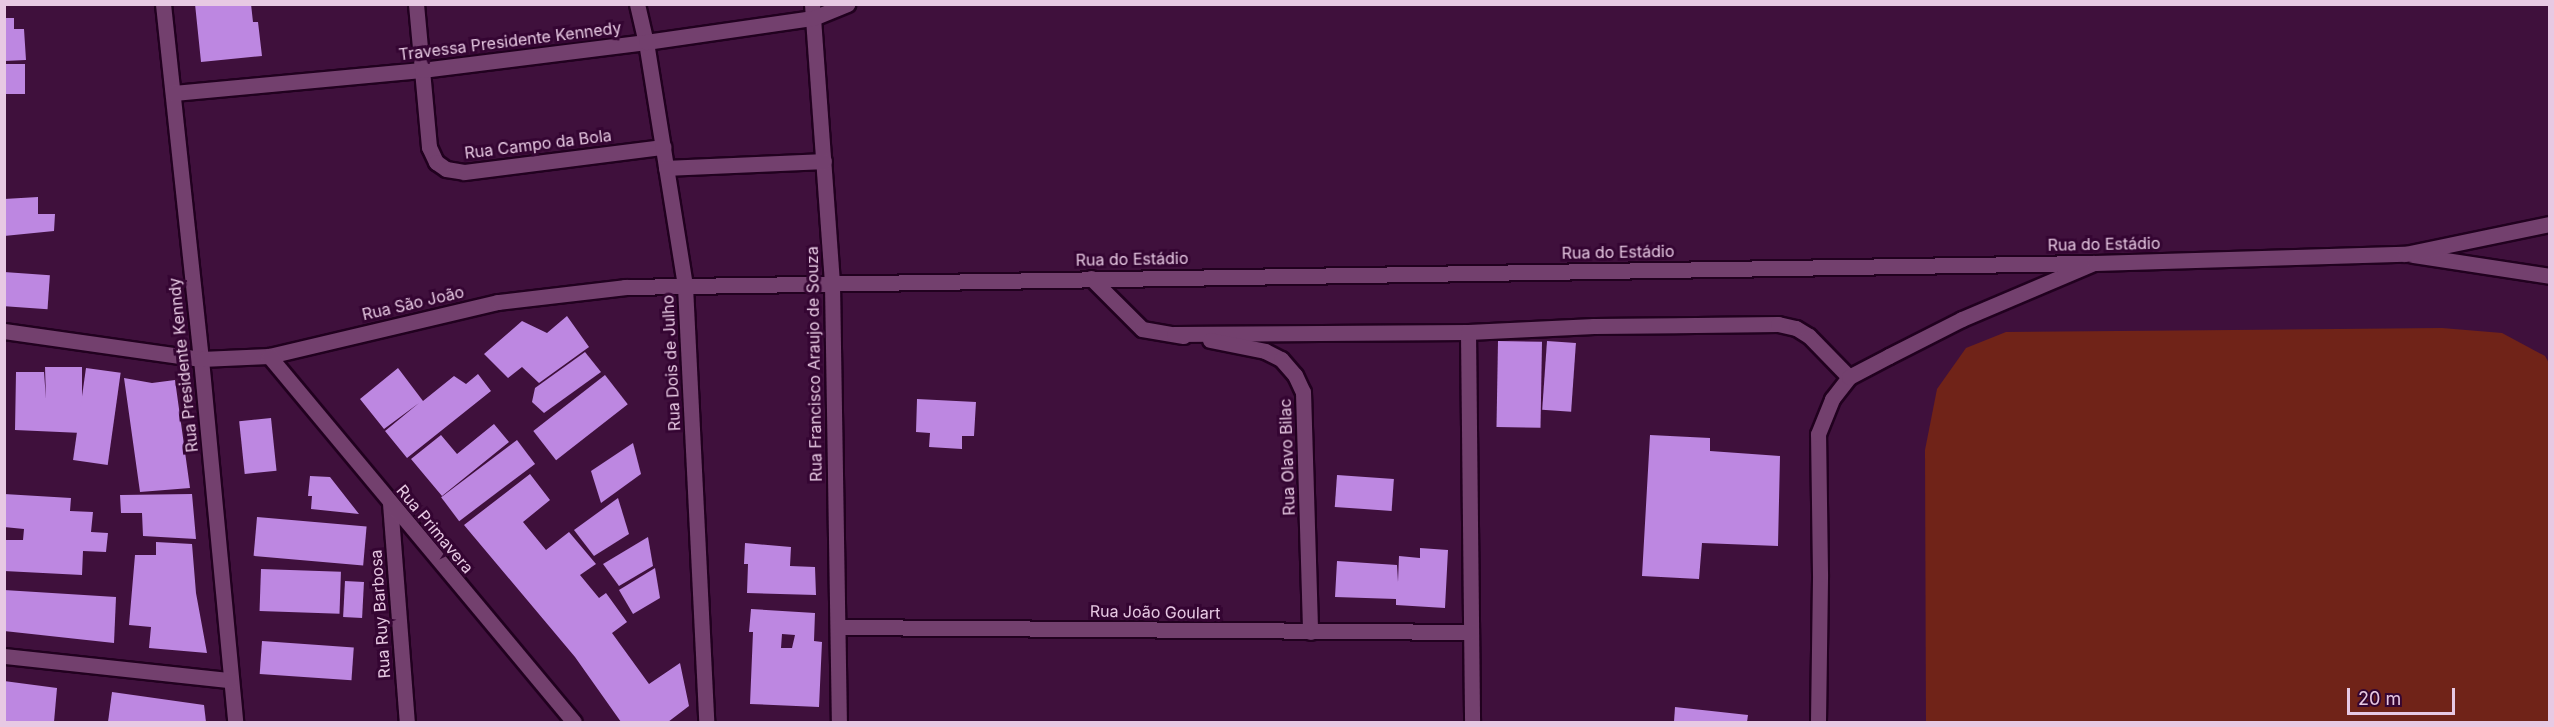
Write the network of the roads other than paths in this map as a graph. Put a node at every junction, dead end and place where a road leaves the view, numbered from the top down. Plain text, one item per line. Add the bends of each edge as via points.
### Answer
1 (164, 4) edge
2 (416, 4) edge
3 (637, 4) edge
4 (847, 4) edge
5 (812, 11) edge
6 (646, 42) junction
7 (422, 70) junction
8 (173, 93) junction
9 (663, 147) junction
10 (824, 161) junction
11 (666, 168) junction
12 (2550, 224) edge
13 (2405, 254) junction
14 (2094, 263) junction
15 (2550, 276) edge
16 (1091, 278) junction
17 (832, 283) junction
18 (685, 286) junction
19 (4, 331) edge
20 (1468, 332) junction
21 (1174, 334) junction
22 (269, 356) junction
23 (201, 359) junction
24 (1849, 377) junction
25 (390, 502) junction
26 (838, 627) junction
27 (1310, 632) junction
28 (1471, 632) junction
29 (4, 656) edge
30 (230, 680) junction
31 (235, 723) edge
32 (407, 723) edge
33 (574, 723) edge
34 (706, 723) edge
35 (839, 723) edge
36 (1472, 723) edge
37 (1818, 723) edge

1 - 8 street, Rua Presidente Kenndy
2 - 7 street, Rua Campo da Bola
3 - 6 street, Rua Dois de Julho
4 - 5 street, Travessa Presidente Kennedy
5 - 6 street, Travessa Presidente Kennedy
5 - 10 street, Rua Francisco Araujo de Souza
6 - 7 street, Travessa Presidente Kennedy
6 - 9 street, Rua Dois de Julho
7 - 8 street, Travessa Presidente Kennedy
7 - 9 street, Rua Campo da Bola via 429,147 436,162 446,169 464,172
8 - 23 street, Rua Presidente Kenndy
9 - 11 street, Rua Dois de Julho
10 - 11 street
10 - 17 street, Rua Francisco Araujo de Souza
11 - 18 street, Rua Dois de Julho
12 - 13 street
13 - 14 street, Rua do Estádio
13 - 15 street
14 - 16 street, Rua do Estádio
14 - 24 street via 1962,319
16 - 17 street, Rua do Estádio
16 - 21 street, Rua Olavo Bilac via 1142,329
17 - 18 street, Rua São João
17 - 26 street, Rua Francisco Araujo de Souza
18 - 22 street, Rua São João via 625,287 498,302
18 - 34 street, Rua Dois de Julho
19 - 23 street, Rua São João
20 - 21 street
20 - 24 street via 1778,324 1809,336
20 - 28 street
21 - 27 street, Rua Olavo Bilac via 1265,351 1281,359 1303,392
22 - 23 street, Rua São João
22 - 25 street, Rua Primavera
23 - 30 street, Rua Presidente Kenndy
24 - 37 street via 1832,399 1818,434
25 - 32 street, Rua Ruy Barbosa
25 - 33 street, Rua Primavera
26 - 27 street, Rua João Goulart
26 - 35 street, Rua Francisco Araujo de Souza
27 - 28 street, Rua João Goulart
28 - 36 street
29 - 30 street
30 - 31 street, Rua Presidente Kenndy

